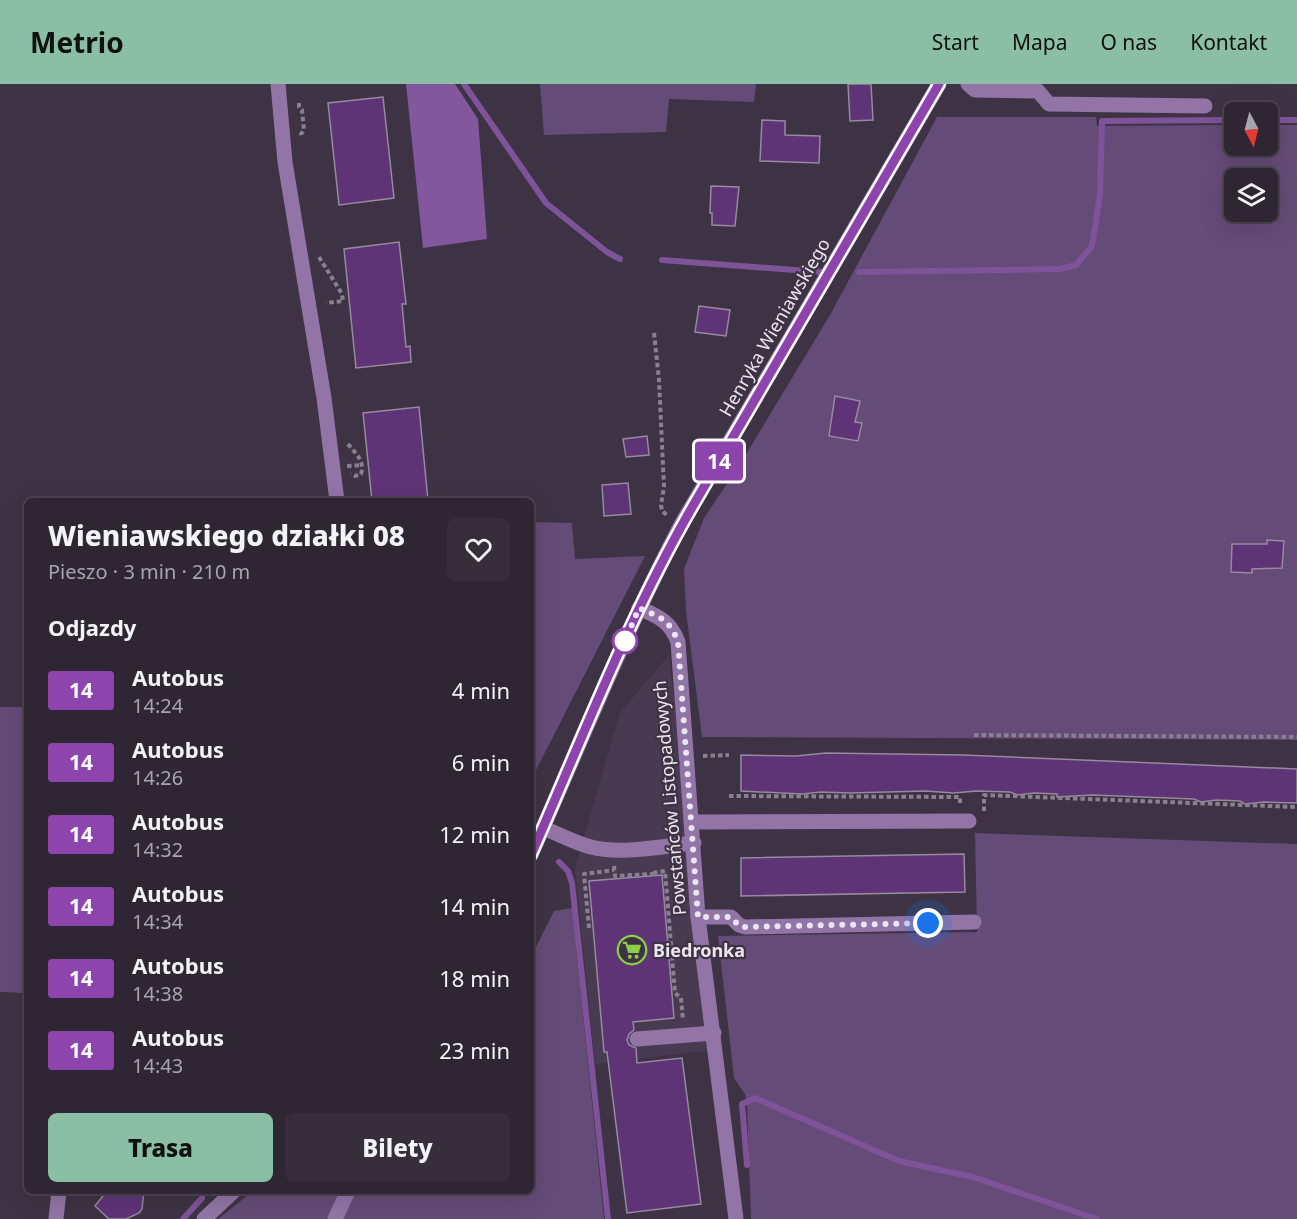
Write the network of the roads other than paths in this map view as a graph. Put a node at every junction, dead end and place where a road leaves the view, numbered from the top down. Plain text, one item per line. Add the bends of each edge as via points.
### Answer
1 (278, 84) edge
2 (939, 84) edge
3 (968, 84) edge
4 (1205, 106) dead end
5 (337, 498) edge
6 (639, 608) junction
7 (971, 820) road end
8 (692, 822) junction
9 (543, 828) junction
10 (694, 843) junction
11 (534, 848) edge
12 (698, 917) junction
13 (974, 922) dead end
14 (714, 1033) junction
15 (637, 1039) dead end
16 (59, 1194) edge
17 (228, 1194) edge
18 (347, 1194) edge
19 (56, 1219) edge
20 (204, 1219) edge
21 (335, 1219) edge
22 (736, 1219) edge

1 - 5 street via 285,162
2 - 6 street, Henryka Wieniawskiego via 682,524
3 - 4 street via 975,90 1038,91 1049,104
6 - 8 street, Powstańców Listopadowych via 669,623 678,642
6 - 9 street, Henryka Wieniawskiego
7 - 8 street
8 - 10 street, Powstańców Listopadowych
9 - 10 street via 601,849
9 - 11 street, Henryka Wieniawskiego
10 - 12 street, Powstańców Listopadowych
12 - 13 street via 731,917 745,927
12 - 14 street, Powstańców Listopadowych
14 - 15 street
14 - 22 street, Powstańców Listopadowych
16 - 19 street
17 - 20 street
18 - 21 street

